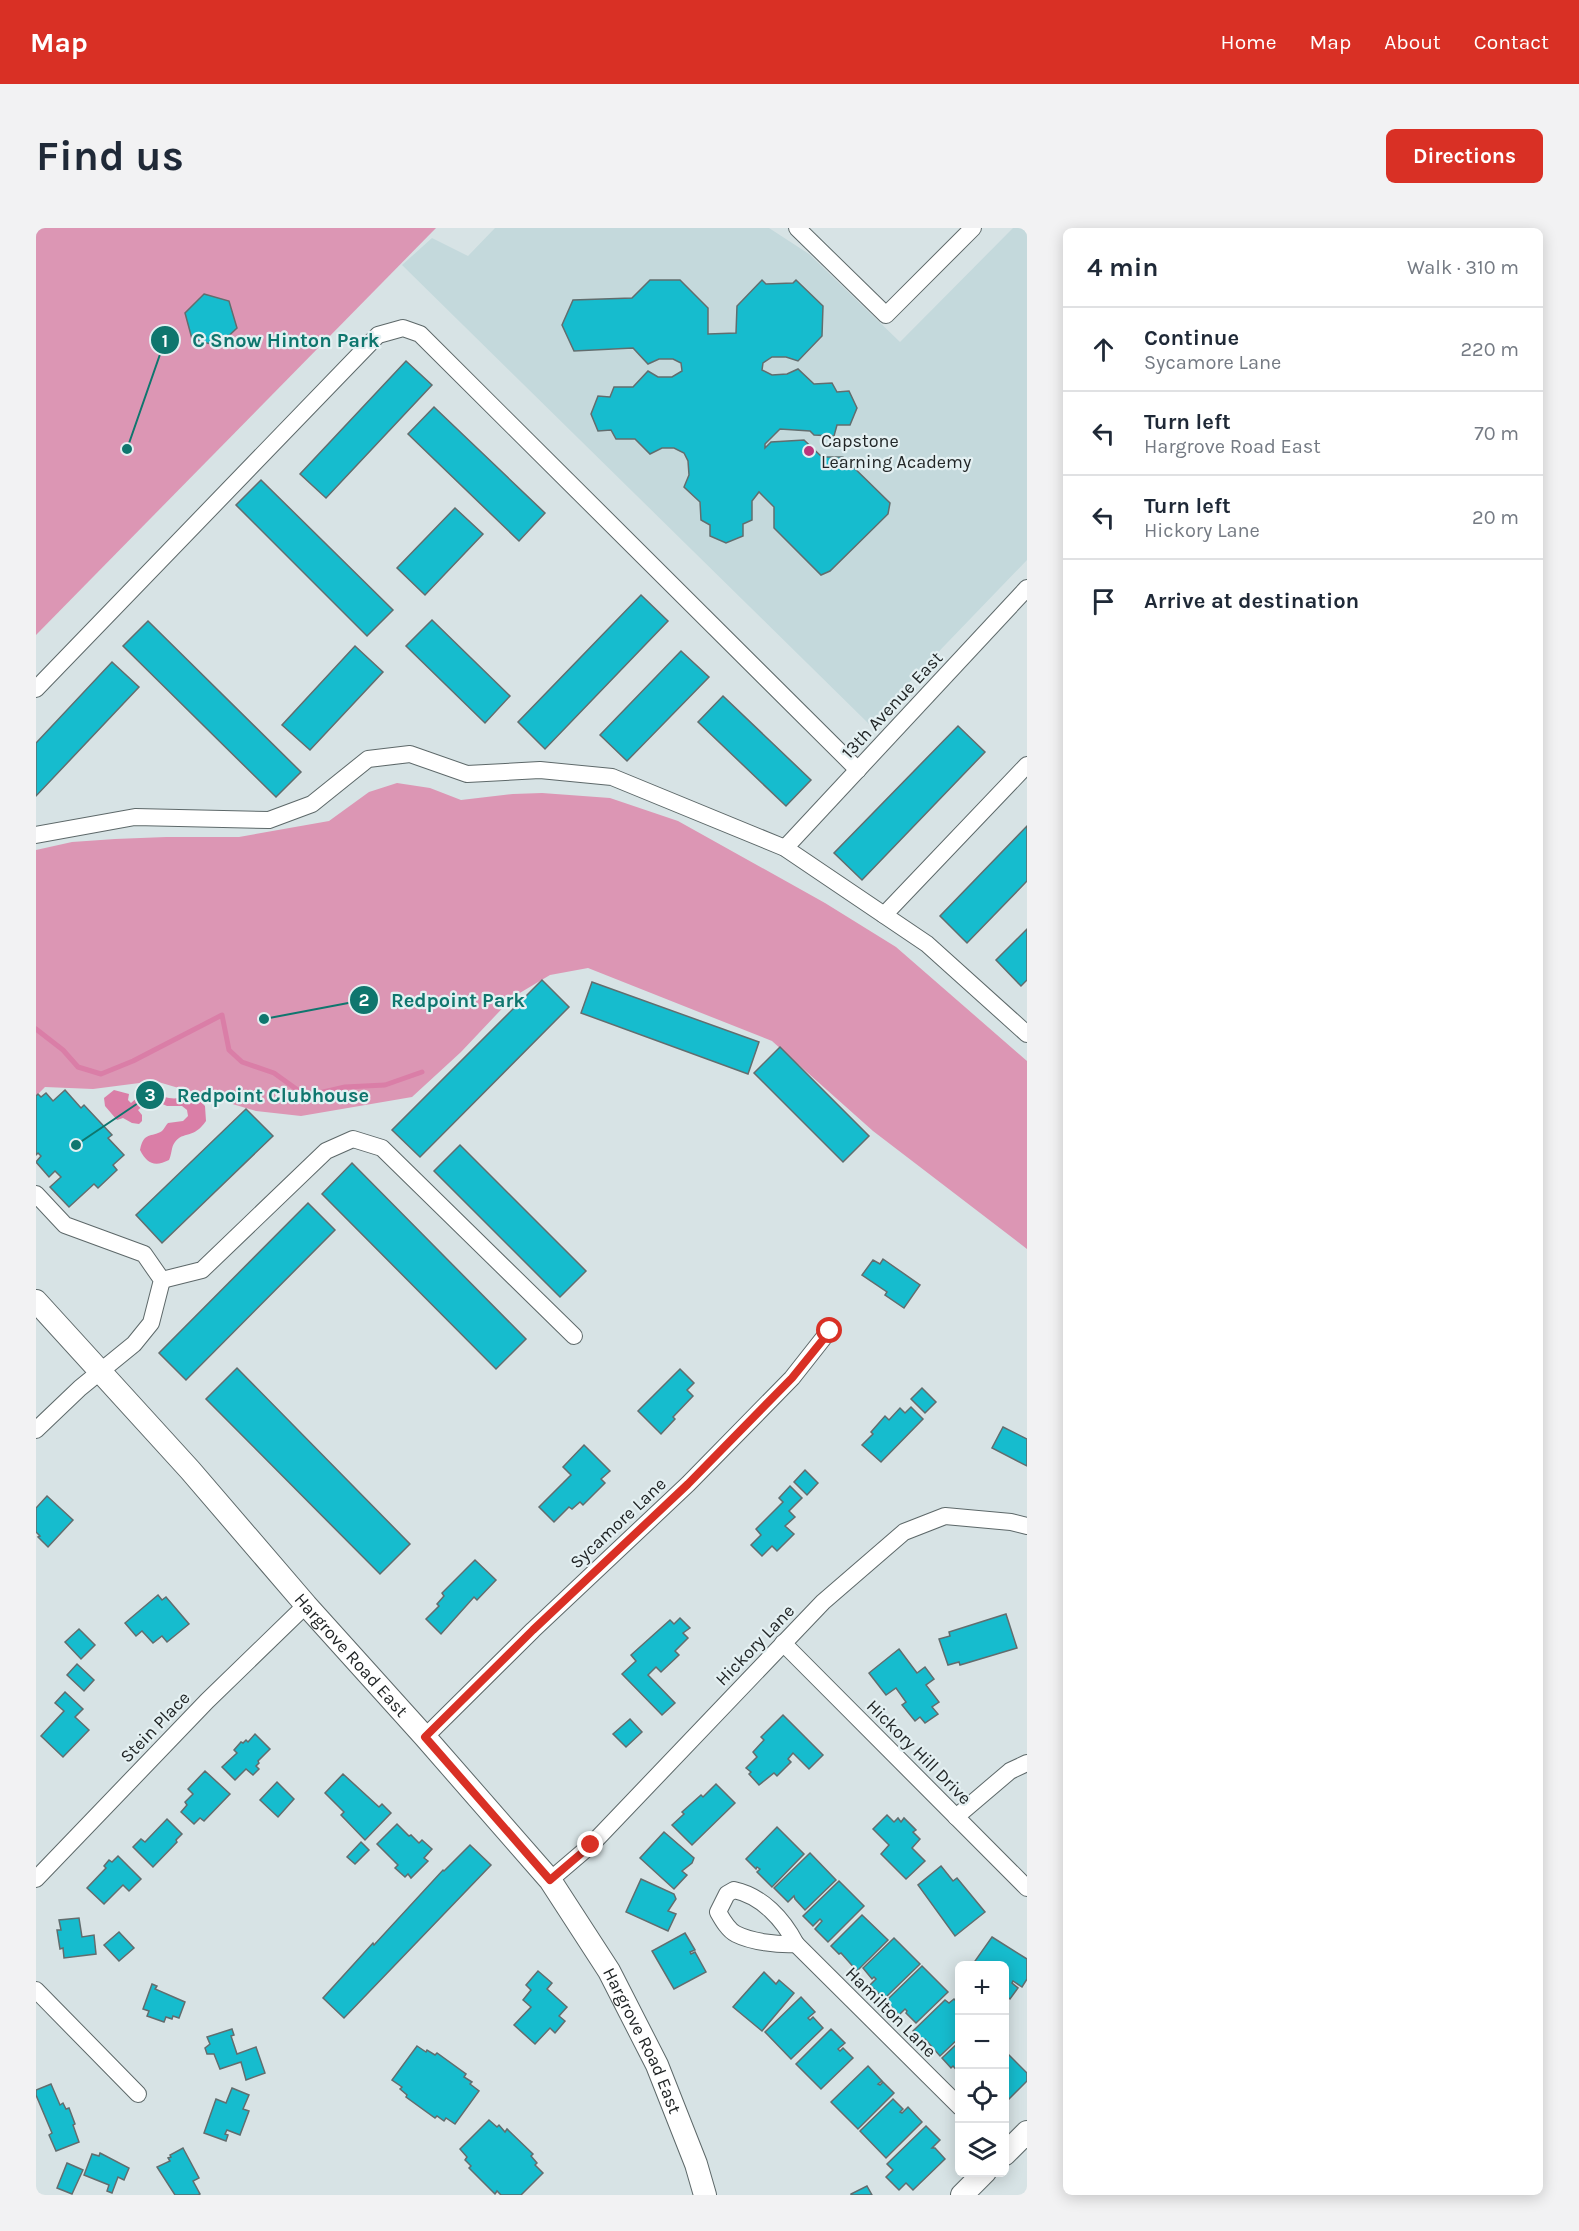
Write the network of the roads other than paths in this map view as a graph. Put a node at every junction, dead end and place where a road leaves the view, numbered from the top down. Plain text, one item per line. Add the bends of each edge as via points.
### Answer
1 (797, 228) edge
2 (973, 228) edge
3 (1027, 588) edge
4 (36, 689) edge
5 (1027, 765) edge
6 (858, 770) junction
7 (36, 835) edge
8 (784, 848) junction
9 (884, 915) junction
10 (1027, 1034) edge
11 (36, 1194) edge
12 (162, 1280) junction
13 (36, 1301) edge
14 (830, 1331) dead end
15 (574, 1336) dead end
16 (100, 1371) junction
17 (36, 1430) edge
18 (1027, 1526) edge
19 (306, 1605) junction
20 (783, 1643) junction
21 (425, 1737) junction
22 (1027, 1763) edge
23 (956, 1817) junction
24 (36, 1879) edge
25 (550, 1880) junction
26 (1027, 1888) edge
27 (796, 1944) dead end
28 (36, 1990) edge
29 (138, 2094) dead end
30 (955, 2102) edge
31 (1027, 2132) edge
32 (1009, 2149) edge
33 (980, 2177) edge
34 (966, 2193) edge
35 (705, 2195) edge

1 - 2 street via 886,315
3 - 6 street, 13th Avenue East
4 - 6 street via 378,335 403,327 420,334
5 - 9 street
6 - 8 street, 13th Avenue East
7 - 8 street via 135,818 269,820 312,804 368,759 410,754 467,774 540,770 612,777
8 - 9 street
9 - 10 street via 927,944
11 - 12 street via 64,1225 144,1254
12 - 15 street via 202,1270 326,1151 353,1139 382,1148
12 - 16 street via 151,1323 134,1344
13 - 16 main road, Hargrove Road East
14 - 21 street, Sycamore Lane via 792,1378 688,1484
16 - 17 street
16 - 19 main road, Hargrove Road East
18 - 20 street, Hickory Lane via 945,1516 904,1532 823,1602
19 - 21 main road, Hargrove Road East
19 - 24 street, Stein Place via 207,1701
20 - 23 street, Hickory Hill Drive
20 - 25 street, Hickory Lane via 591,1845
21 - 25 main road, Hargrove Road East
22 - 23 street via 1010,1771
23 - 26 street, Hickory Hill Drive
25 - 35 main road, Hargrove Road East via 609,1971 657,2065
27 - 30 street, Hamilton Lane
28 - 29 street
31 - 32 main road
33 - 34 main road

